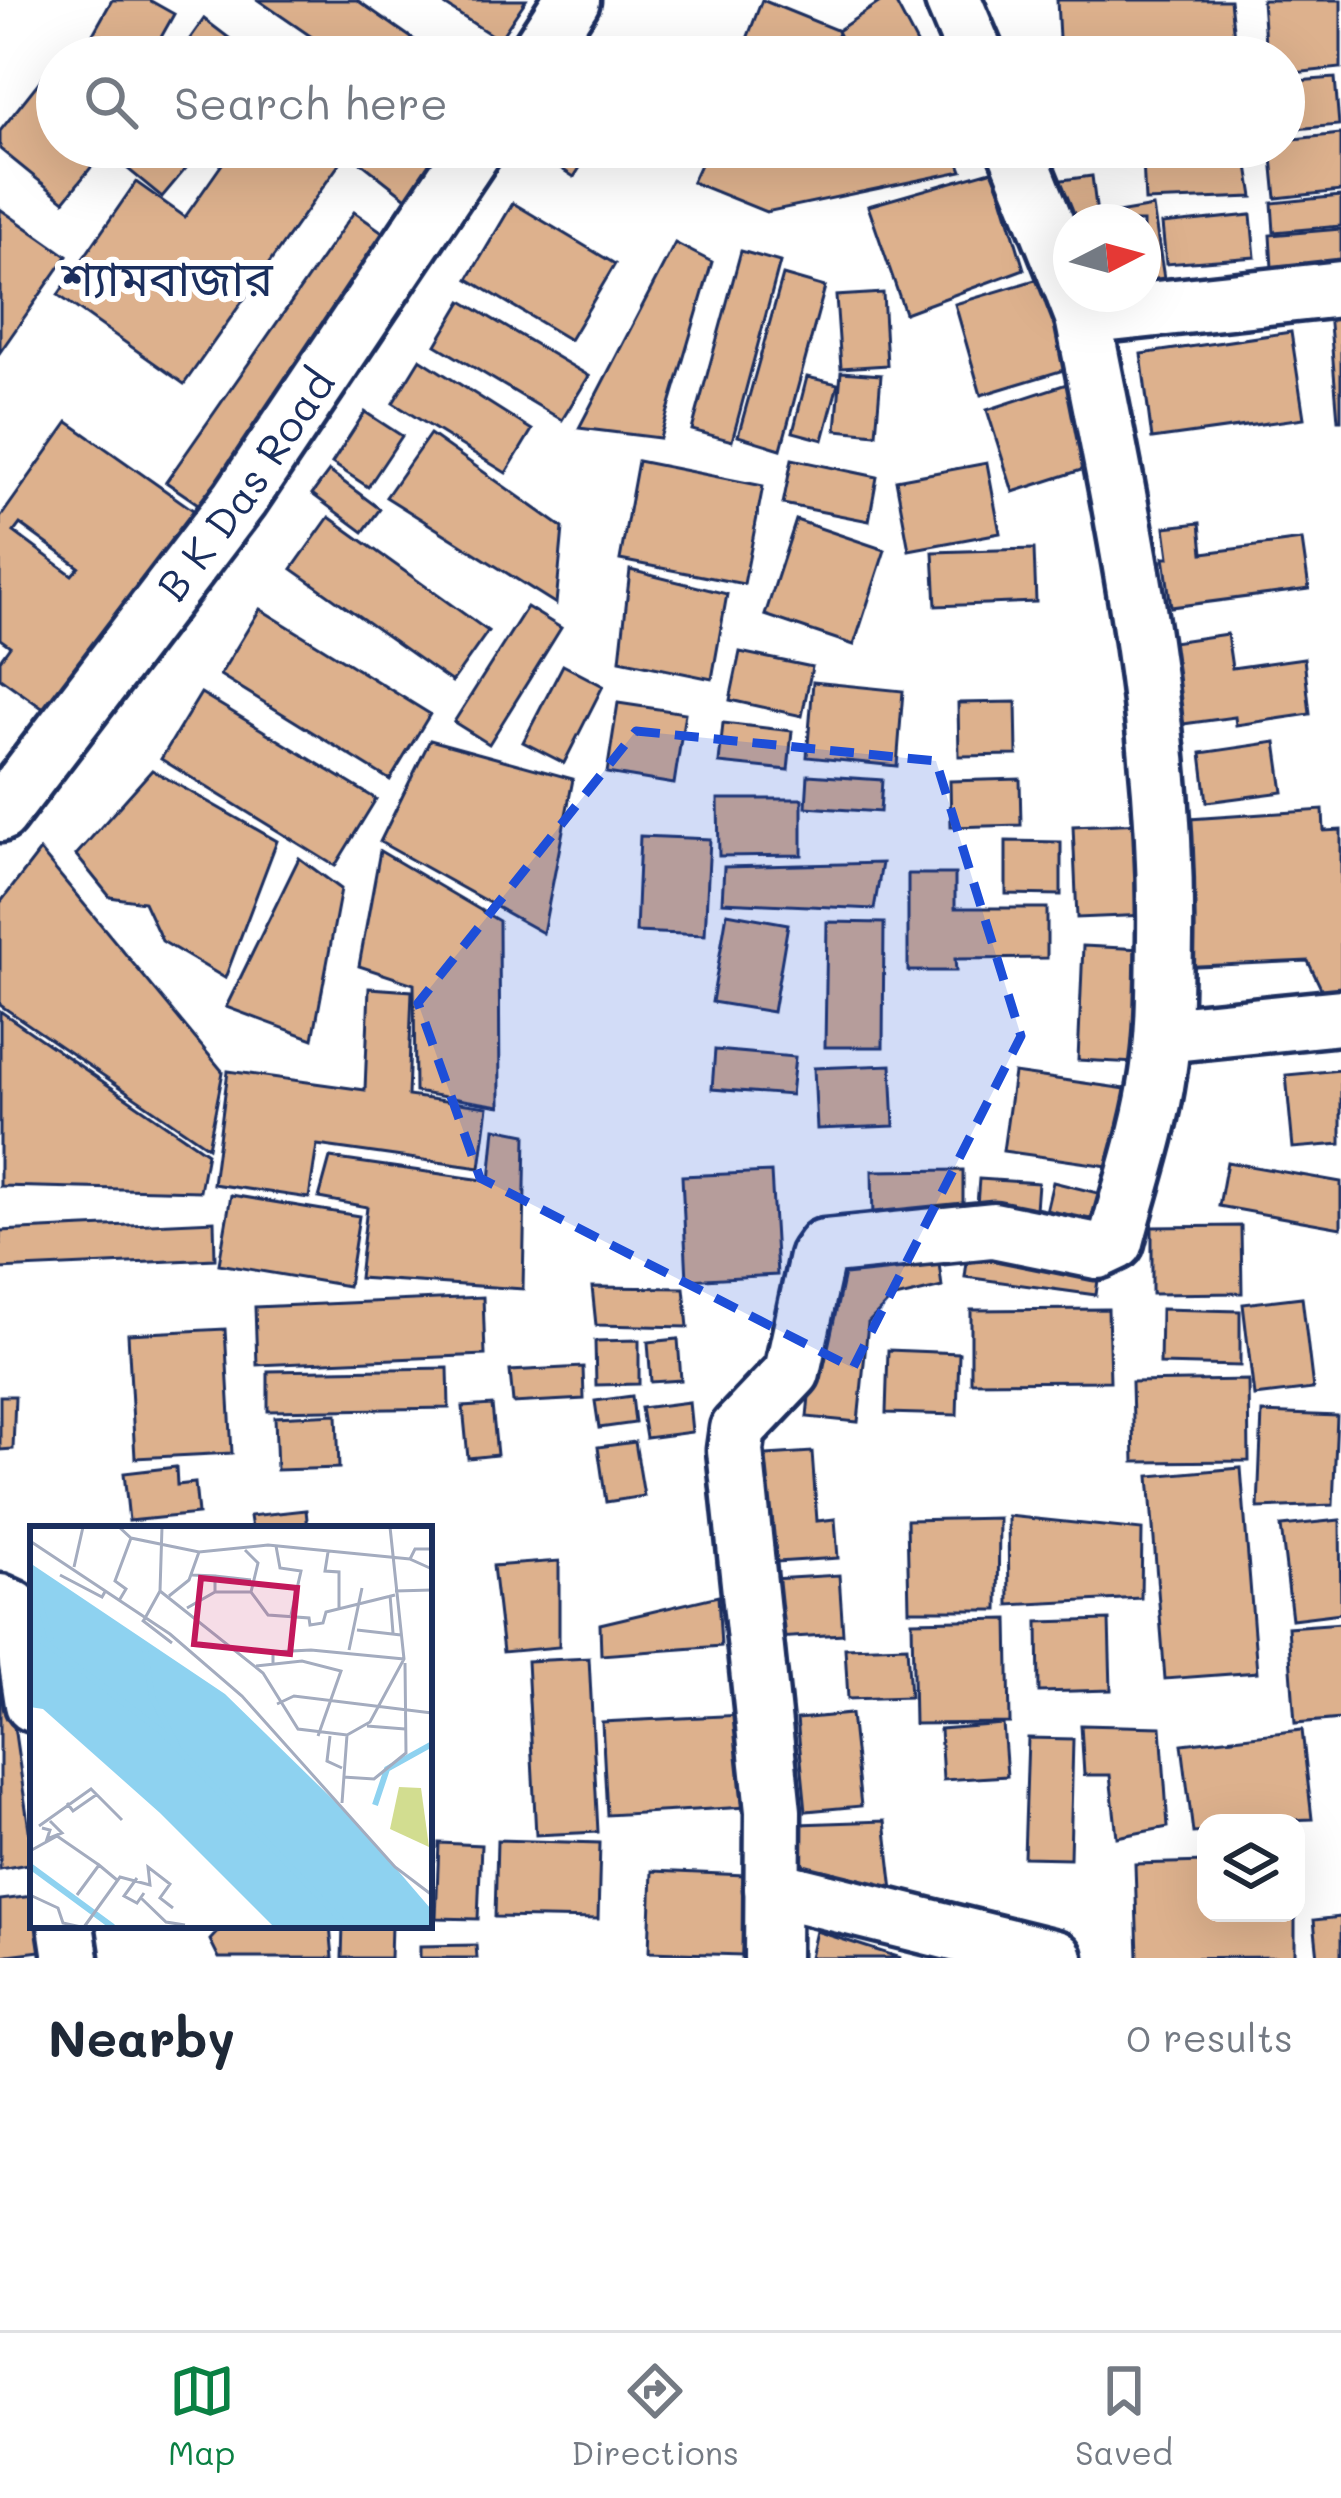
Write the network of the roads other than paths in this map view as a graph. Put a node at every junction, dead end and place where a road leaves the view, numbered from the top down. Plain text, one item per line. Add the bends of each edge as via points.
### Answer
1 (572, 0) edge
2 (953, 0) edge
3 (549, 36) edge
4 (968, 36) edge
5 (462, 168) edge
6 (1023, 168) edge
7 (1053, 242) edge
8 (1341, 290) edge
9 (1161, 296) edge
10 (1079, 312) edge
11 (0, 814) edge
12 (1341, 1017) edge
13 (1163, 1035) junction
14 (0, 1602) edge
15 (30, 1684) edge
16 (772, 1888) junction
17 (66, 1928) edge
18 (71, 1958) edge
19 (772, 1958) edge
20 (1055, 1958) edge

1 - 3 street
2 - 4 street
5 - 11 street, B K Das Road via 240,499
6 - 7 street
8 - 9 street
10 - 13 street via 1150,686 1163,807
12 - 13 street
13 - 16 street via 1116,1242 1097,1251 993,1230 824,1247 792,1372 738,1429 773,1811
14 - 15 street via 13,1608
16 - 19 street
16 - 20 street
17 - 18 street

